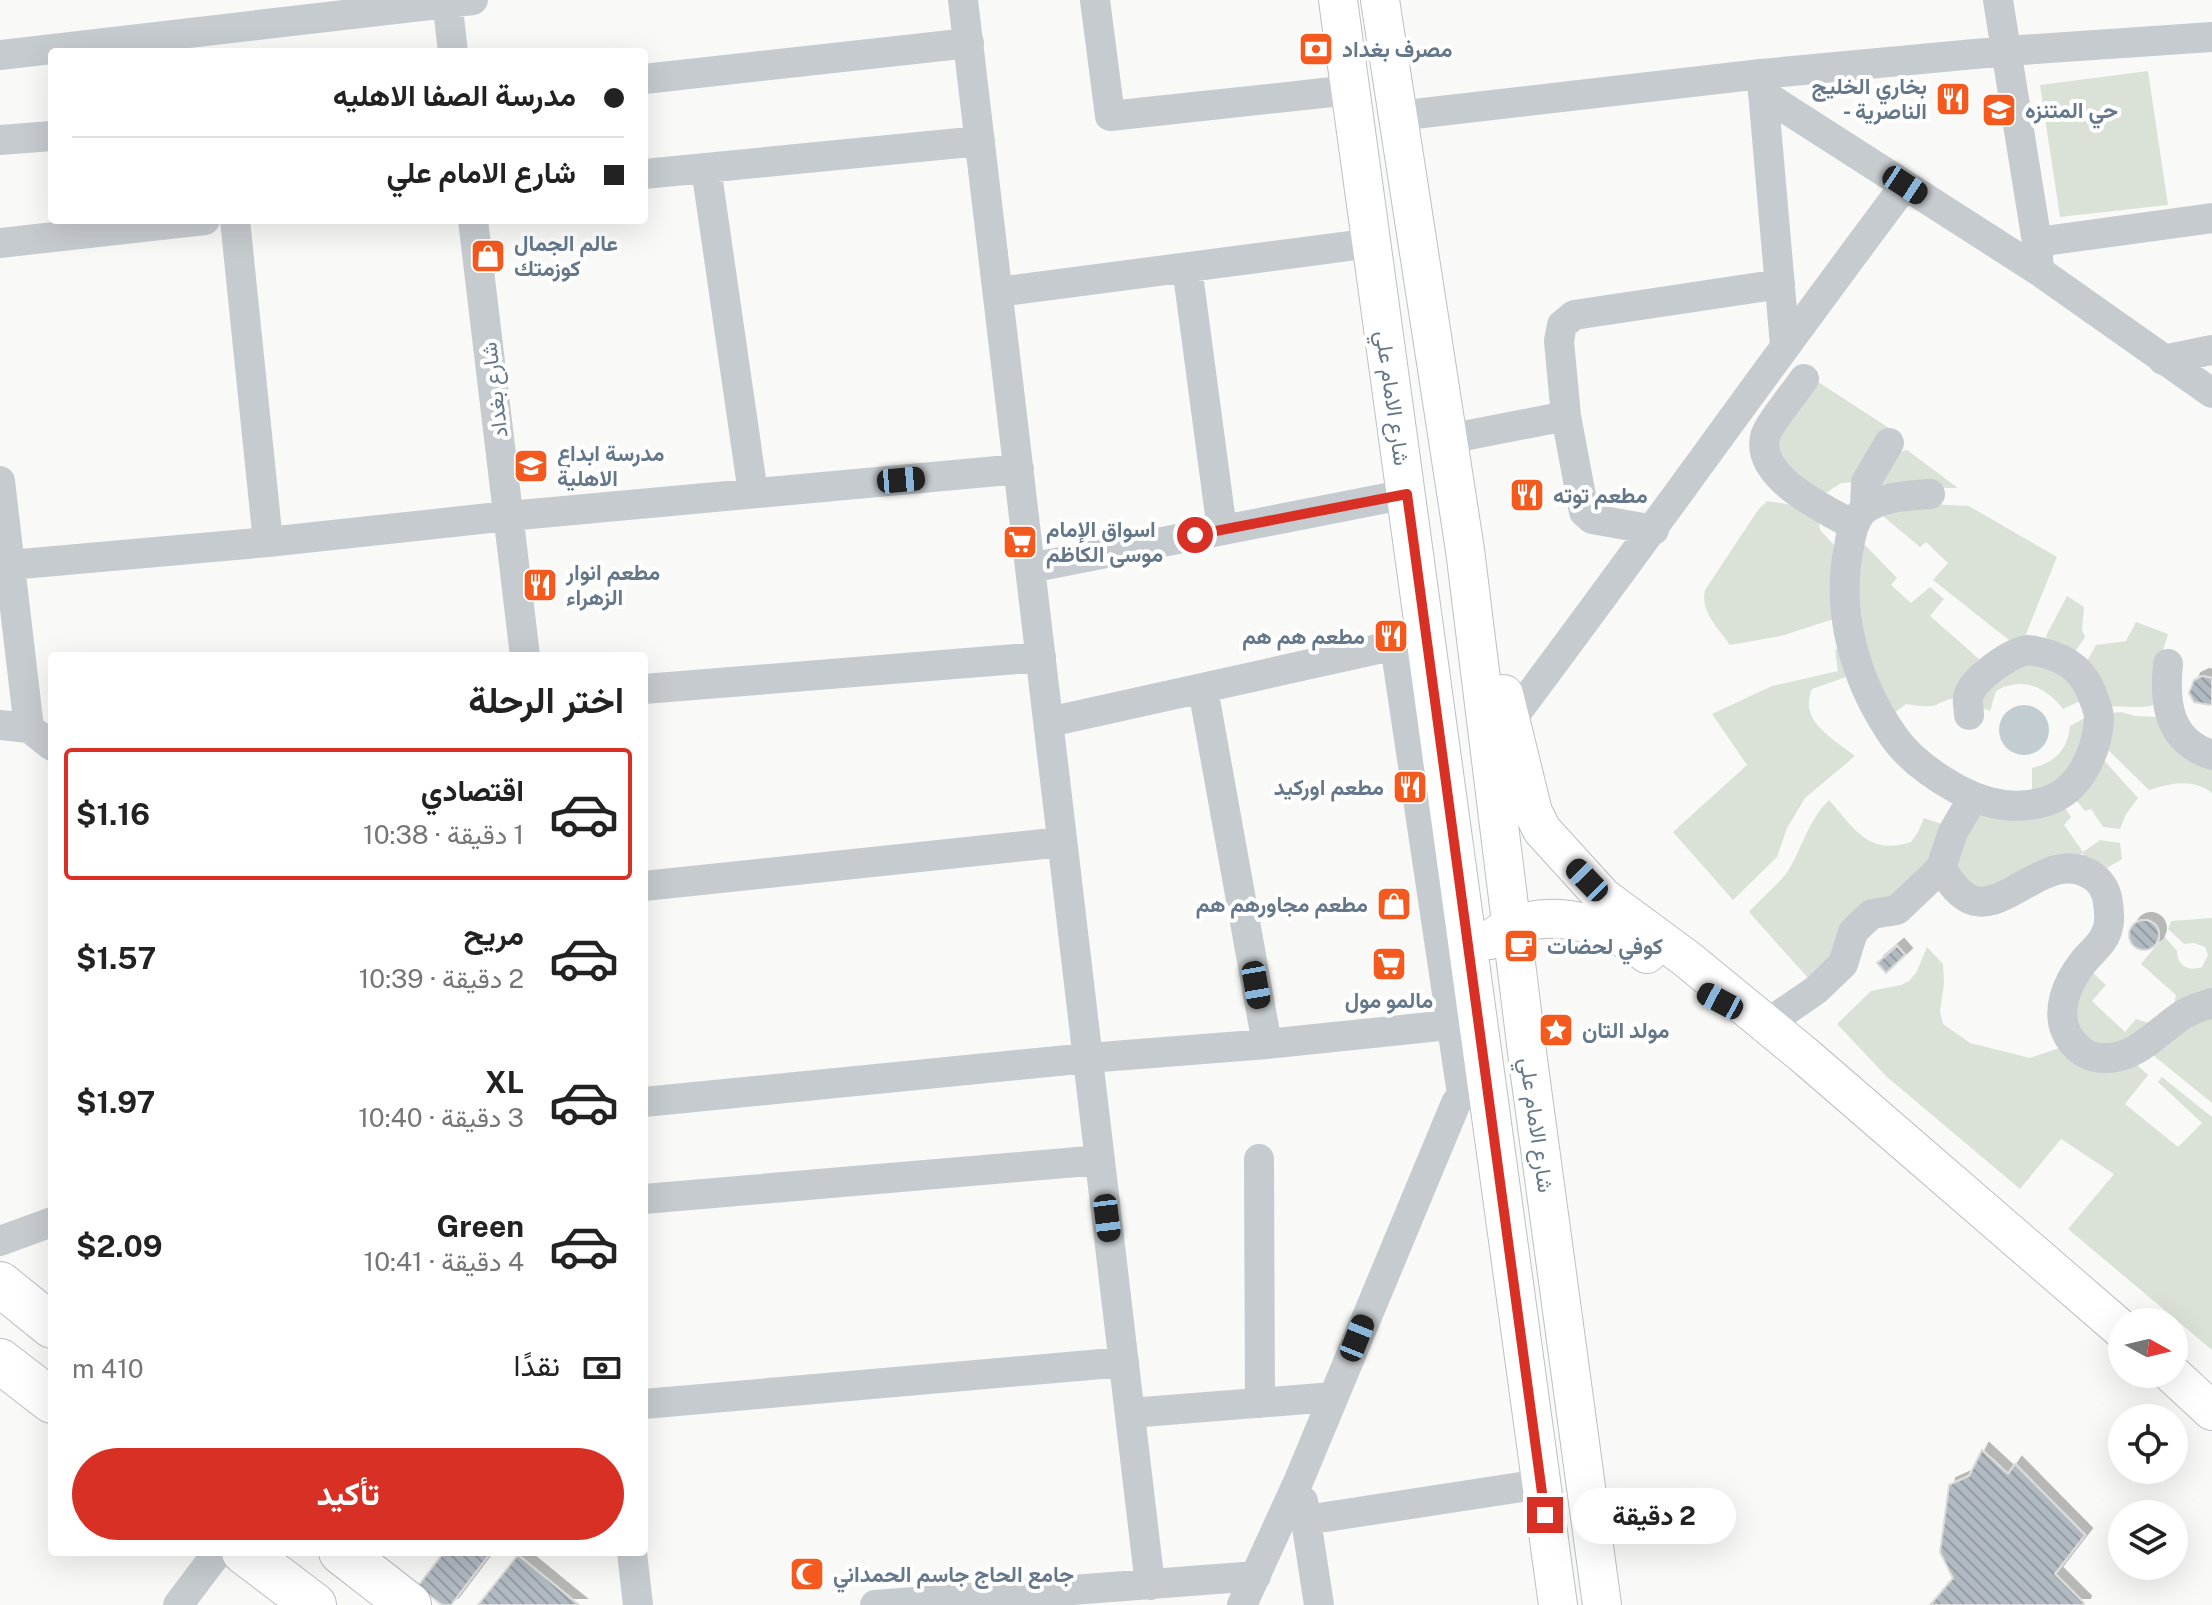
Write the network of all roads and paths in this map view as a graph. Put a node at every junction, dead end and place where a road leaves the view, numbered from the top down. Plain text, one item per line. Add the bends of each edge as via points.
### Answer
1 (963, 0) edge
2 (1095, 0) edge
3 (1338, 0) edge
4 (1380, 0) edge
5 (1998, 0) edge
6 (456, 1) edge
7 (2212, 37) edge
8 (969, 43) junction
9 (59, 48) edge
10 (453, 48) edge
11 (48, 49) edge
12 (2007, 51) junction
13 (0, 55) edge
14 (648, 79) edge
15 (1762, 84) junction
16 (1351, 90) junction
17 (1397, 116) junction
18 (48, 136) edge
19 (0, 140) edge
20 (980, 141) junction
21 (706, 168) junction
22 (648, 174) edge
23 (1905, 185) junction
24 (2212, 218) edge
25 (169, 224) edge
26 (235, 224) edge
27 (473, 224) edge
28 (0, 243) edge
29 (1372, 243) junction
30 (2038, 257) junction
31 (1187, 267) junction
32 (1780, 284) junction
33 (998, 292) junction
34 (1785, 345) junction
35 (2212, 350) edge
36 (2163, 360) junction
37 (1804, 379) dead end
38 (2212, 393) edge
39 (1566, 416) junction
40 (1448, 439) junction
41 (1889, 443) dead end
42 (1019, 469) junction
43 (0, 481) edge
44 (753, 493) junction
45 (1407, 494) junction
46 (1930, 494) dead end
47 (508, 516) junction
48 (1859, 517) junction
49 (1222, 530) junction
50 (1654, 530) junction
51 (268, 542) junction
52 (1465, 550) junction
53 (10, 565) junction
54 (1030, 568) junction
55 (1411, 642) junction
56 (525, 652) edge
57 (1041, 657) junction
58 (2168, 664) dead end
59 (648, 689) edge
60 (1203, 689) junction
61 (1969, 715) dead end
62 (1511, 720) junction
63 (1049, 722) junction
64 (27, 733) edge
65 (2212, 755) edge
66 (1973, 798) junction
67 (1496, 802) junction
68 (1450, 805) junction
69 (1062, 842) junction
70 (1941, 868) junction
71 (648, 886) edge
72 (1511, 926) junction
73 (1473, 982) junction
74 (2212, 1003) edge
75 (1465, 1023) junction
76 (1765, 1025) junction
77 (1267, 1044) junction
78 (1088, 1058) junction
79 (1473, 1086) junction
80 (648, 1102) edge
81 (1259, 1159) dead end
82 (1100, 1160) junction
83 (648, 1199) edge
84 (48, 1223) edge
85 (0, 1241) edge
86 (0, 1284) edge
87 (2108, 1318) edge
88 (48, 1323) edge
89 (0, 1361) edge
90 (1124, 1362) junction
91 (2187, 1388) edge
92 (1333, 1397) junction
93 (48, 1398) edge
94 (1260, 1403) junction
95 (648, 1404) edge
96 (2212, 1411) edge
97 (1130, 1413) junction
98 (1299, 1480) junction
99 (1541, 1484) junction
100 (1306, 1520) junction
101 (215, 1556) edge
102 (249, 1556) edge
103 (346, 1556) edge
104 (632, 1556) edge
105 (1256, 1576) junction
106 (1150, 1585) junction
107 (178, 1605) edge
108 (314, 1605) edge
109 (409, 1605) edge
110 (638, 1605) edge
111 (875, 1605) edge
112 (1242, 1605) edge
113 (1319, 1605) edge
114 (1558, 1605) edge
115 (1602, 1605) edge

1 - 8 street
2 - 16 street via 1110,116
3 - 16 main road, شارع الامام علي
4 - 17 main road, شارع الامام علي
5 - 12 street
6 - 9 street
6 - 10 street
7 - 12 street
8 - 14 street
8 - 20 street
11 - 13 street
12 - 15 street
12 - 30 street
15 - 17 street
15 - 23 street
15 - 32 street
16 - 29 main road, شارع الامام علي
17 - 40 main road, شارع الامام علي
18 - 19 street
20 - 21 street
20 - 33 street
21 - 22 street
21 - 44 street
23 - 30 street
23 - 34 street
24 - 30 street
25 - 28 street
26 - 51 street
27 - 47 street, شارع بغداد
29 - 31 street
29 - 45 main road, شارع الامام علي
30 - 36 street
31 - 33 street
31 - 49 street
32 - 34 street
32 - 39 street via 1574,315 1562,325 1559,341
33 - 42 street
34 - 50 street
35 - 36 street
36 - 38 street
37 - 48 street via 1765,436 1766,455 1806,498
39 - 40 street
39 - 50 street via 1584,512 1592,519
40 - 52 main road, شارع الامام علي
41 - 48 street via 1866,482
42 - 44 street
42 - 54 street
43 - 53 street
44 - 47 street
45 - 49 street
45 - 55 main road, شارع الامام علي
46 - 48 street via 1892,498
47 - 51 street
47 - 56 street, شارع بغداد
48 - 66 street via 1846,559 1844,589 1848,635 1862,675 1894,738 1919,764
49 - 54 street
50 - 62 street
51 - 53 street
52 - 62 main road, شارع الامام علي
52 - 67 main road, شارع الامام علي
53 - 64 street
54 - 57 street
55 - 60 street
55 - 68 main road, شارع الامام علي
55 - 75 street
57 - 59 street
57 - 63 street
58 - 65 street via 2168,715 2182,735
60 - 63 street
60 - 77 street
61 - 66 street via 1968,696 1984,674 2029,649 2077,667 2099,715 2095,748 2083,773 2057,798 2003,806
62 - 76 main road, شارع الامام علي via 1526,793 1542,830 1603,897
63 - 69 street
66 - 70 street via 1953,832
67 - 68 main road via 1489,829 1478,834 1458,823
67 - 72 main road, شارع الامام علي
68 - 73 main road, شارع الامام علي
69 - 71 street
69 - 78 street
70 - 74 street via 1952,885 1977,902 2041,874 2080,869 2096,878 2106,893 2108,927 2100,946 2071,980 2062,1018 2082,1054 2107,1059 2130,1053 2186,1013
70 - 76 street via 1897,910 1872,914 1863,922 1853,932 1843,964
72 - 73 main road via 1489,942
72 - 76 main road via 1555,918 1601,929
72 - 115 main road, شارع الامام علي
73 - 75 main road, شارع الامام علي
75 - 77 street
75 - 79 main road, شارع الامام علي
76 - 87 main road, شارع الامام علي
77 - 78 street
78 - 80 street
78 - 82 street
79 - 92 street
79 - 99 main road, شارع الامام علي
81 - 94 street
82 - 83 street
82 - 90 street
84 - 85 street
86 - 88 highway
89 - 93 highway
90 - 95 street
90 - 97 street
91 - 96 main road
92 - 94 street
92 - 98 street
94 - 97 street
97 - 106 street
98 - 100 street
98 - 105 street
99 - 100 street
99 - 114 main road, شارع الامام علي
100 - 113 street
101 - 107 street
102 - 108 highway
103 - 109 highway
104 - 110 street
105 - 106 street
105 - 112 street
106 - 111 street

